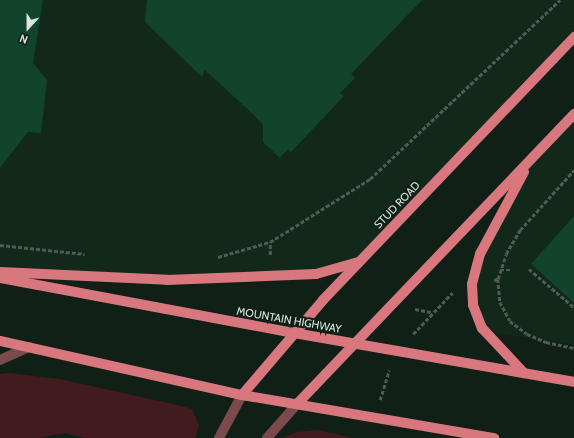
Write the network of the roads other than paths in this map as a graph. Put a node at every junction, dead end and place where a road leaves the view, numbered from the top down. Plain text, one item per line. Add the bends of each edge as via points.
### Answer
1 (574, 37) edge
2 (574, 114) edge
3 (531, 160) junction
4 (359, 262) junction
5 (0, 272) edge
6 (0, 278) edge
7 (294, 333) junction
8 (0, 341) edge
9 (355, 344) junction
10 (29, 347) junction
11 (0, 360) edge
12 (524, 373) junction
13 (574, 382) edge
14 (242, 394) junction
15 (298, 403) junction
16 (219, 438) edge
17 (267, 438) edge
18 (494, 438) edge

1 - 4 main road, STUD ROAD
2 - 3 main road
3 - 9 main road
3 - 12 main road via 480,254 472,284 473,305 482,328
4 - 5 main road via 316,274 167,280
4 - 7 main road, STUD ROAD
6 - 7 main road, MOUNTAIN HIGHWAY
7 - 9 main road, MOUNTAIN HIGHWAY
7 - 14 main road, STUD ROAD
8 - 10 main road
9 - 12 main road, MOUNTAIN HIGHWAY
9 - 15 main road
10 - 11 street
10 - 14 main road
12 - 13 main road, MOUNTAIN HIGHWAY
14 - 15 main road
14 - 16 street
15 - 17 street
15 - 18 main road

